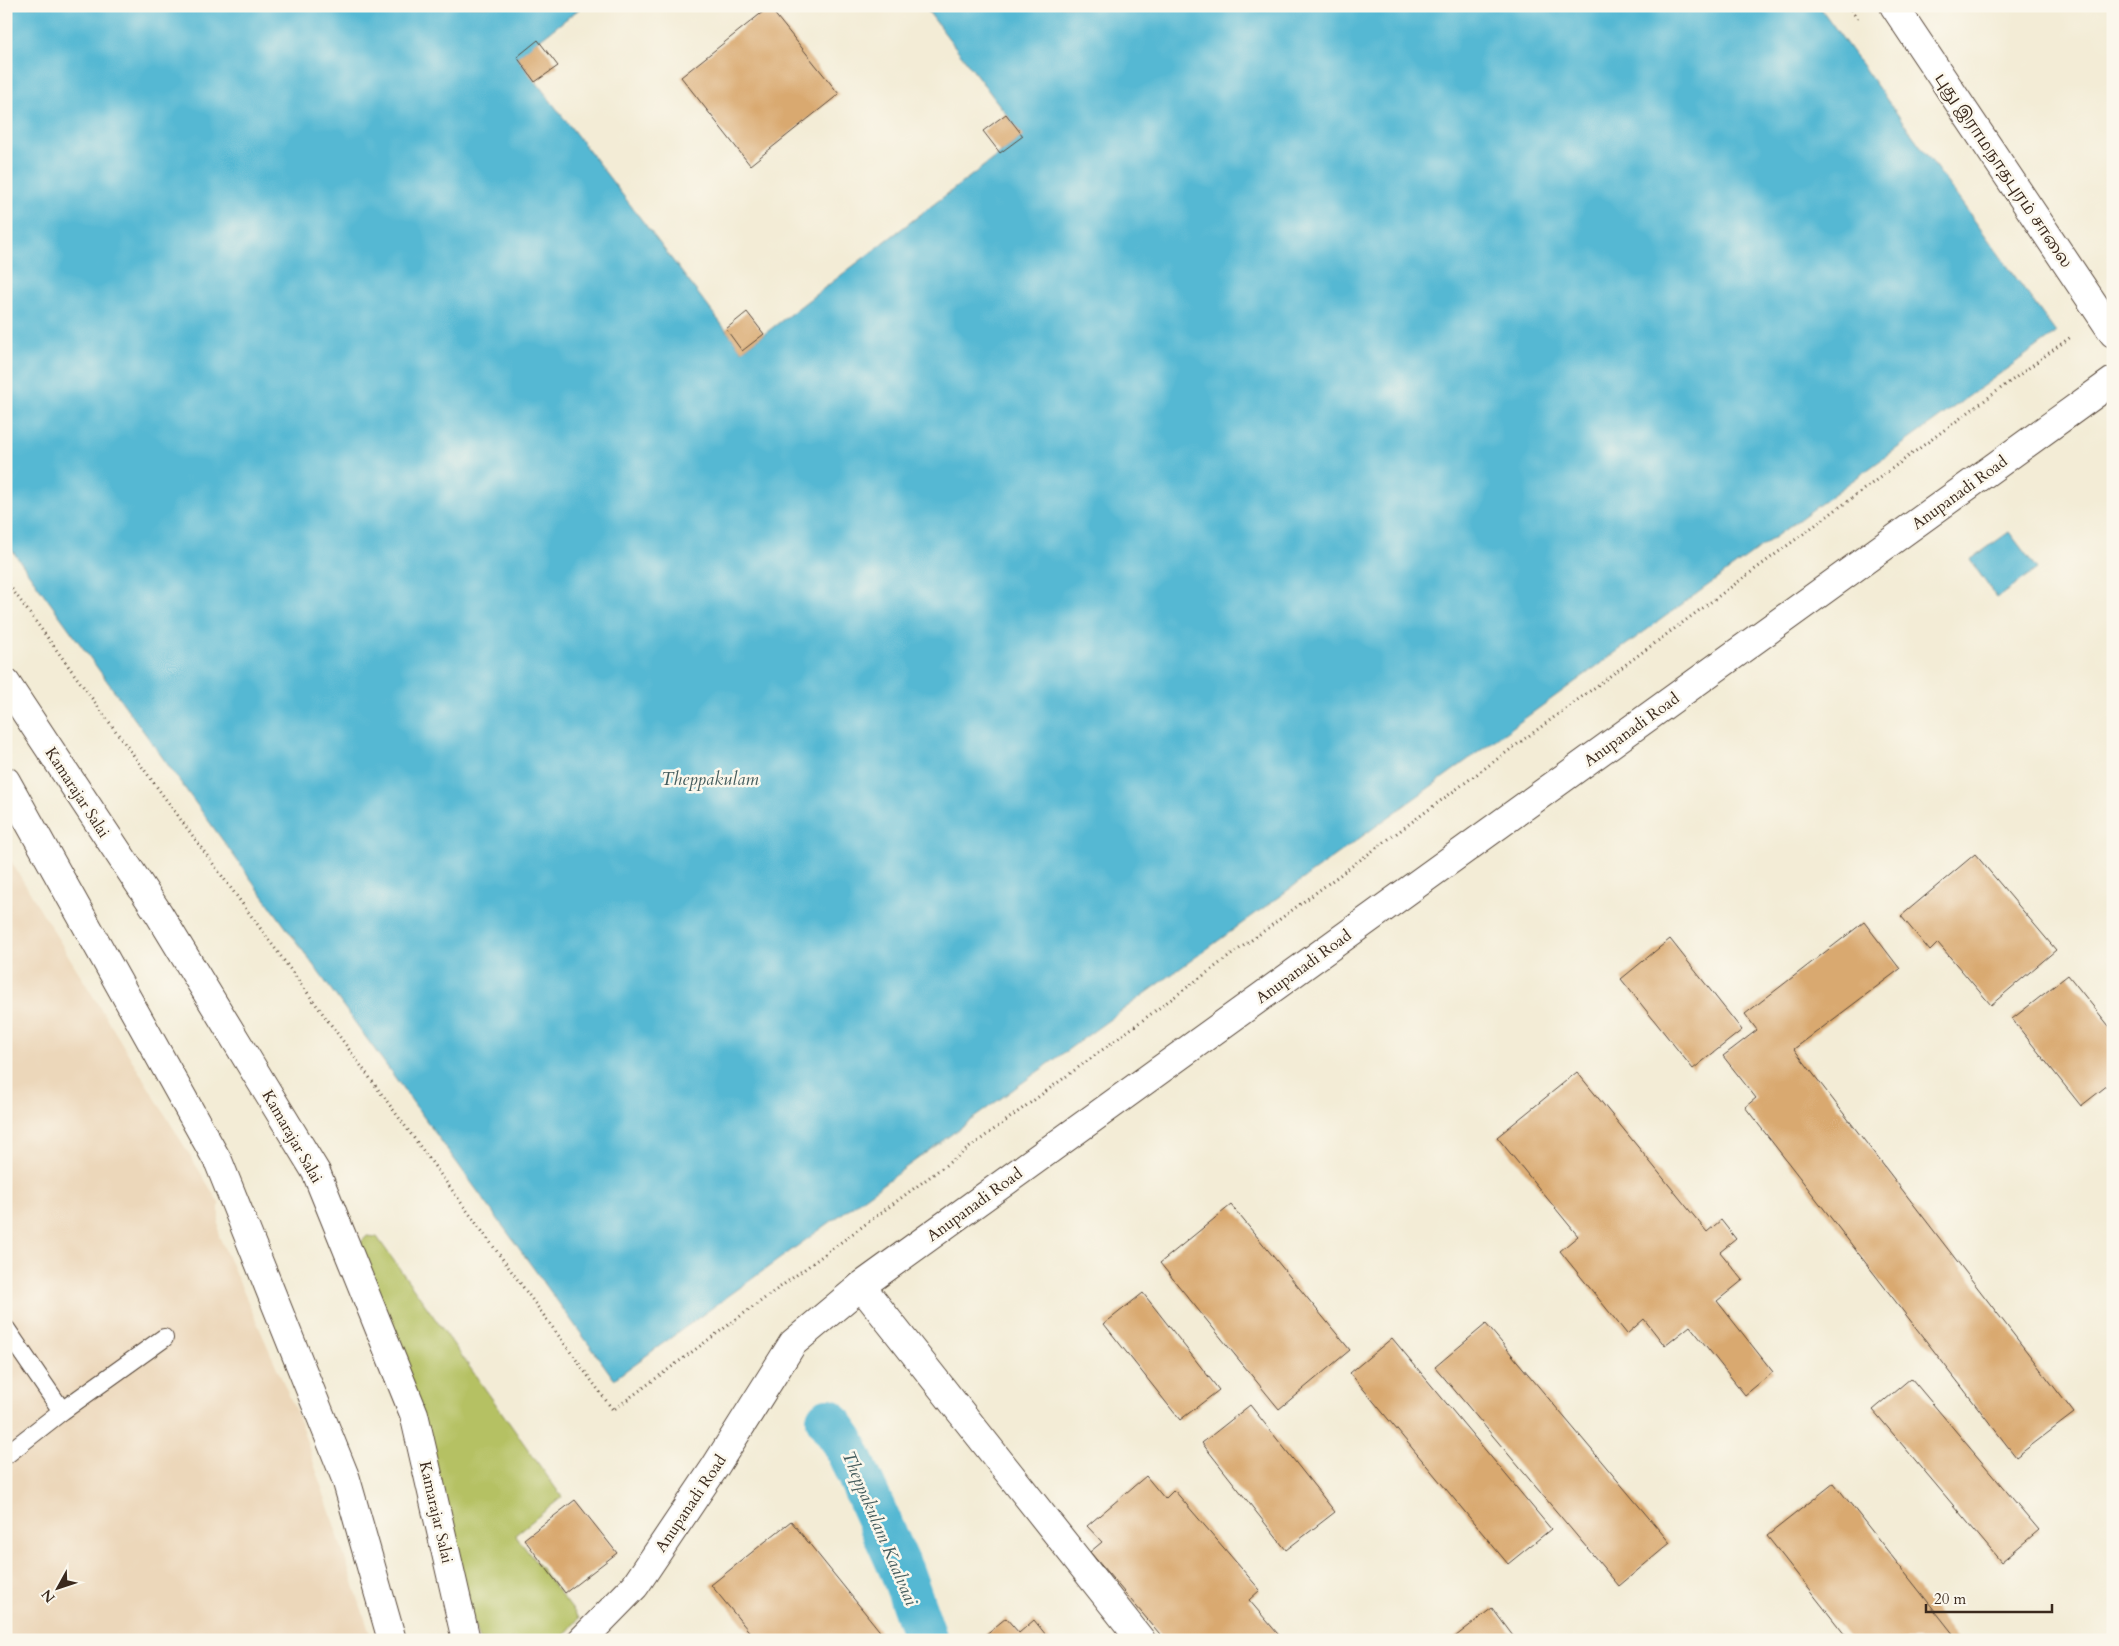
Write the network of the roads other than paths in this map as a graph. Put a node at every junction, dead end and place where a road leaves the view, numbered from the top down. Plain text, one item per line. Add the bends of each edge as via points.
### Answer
1 (1894, 6) edge
2 (2109, 320) edge
3 (2113, 381) edge
4 (6, 683) edge
5 (6, 780) edge
6 (861, 1286) junction
7 (6, 1329) edge
8 (164, 1338) dead end
9 (62, 1411) junction
10 (6, 1455) edge
11 (392, 1640) edge
12 (466, 1640) edge
13 (582, 1640) edge
14 (1141, 1640) edge

1 - 2 main road, புது இராமநாதபுரம் சாலை
3 - 6 main road, Anupanadi Road
4 - 12 main road, Kamarajar Salai via 159,914 316,1172 414,1414
5 - 11 main road via 219,1163 346,1479
6 - 13 main road, Anupanadi Road via 793,1343 635,1586
6 - 14 main road
7 - 9 lane
8 - 9 lane
9 - 10 lane

